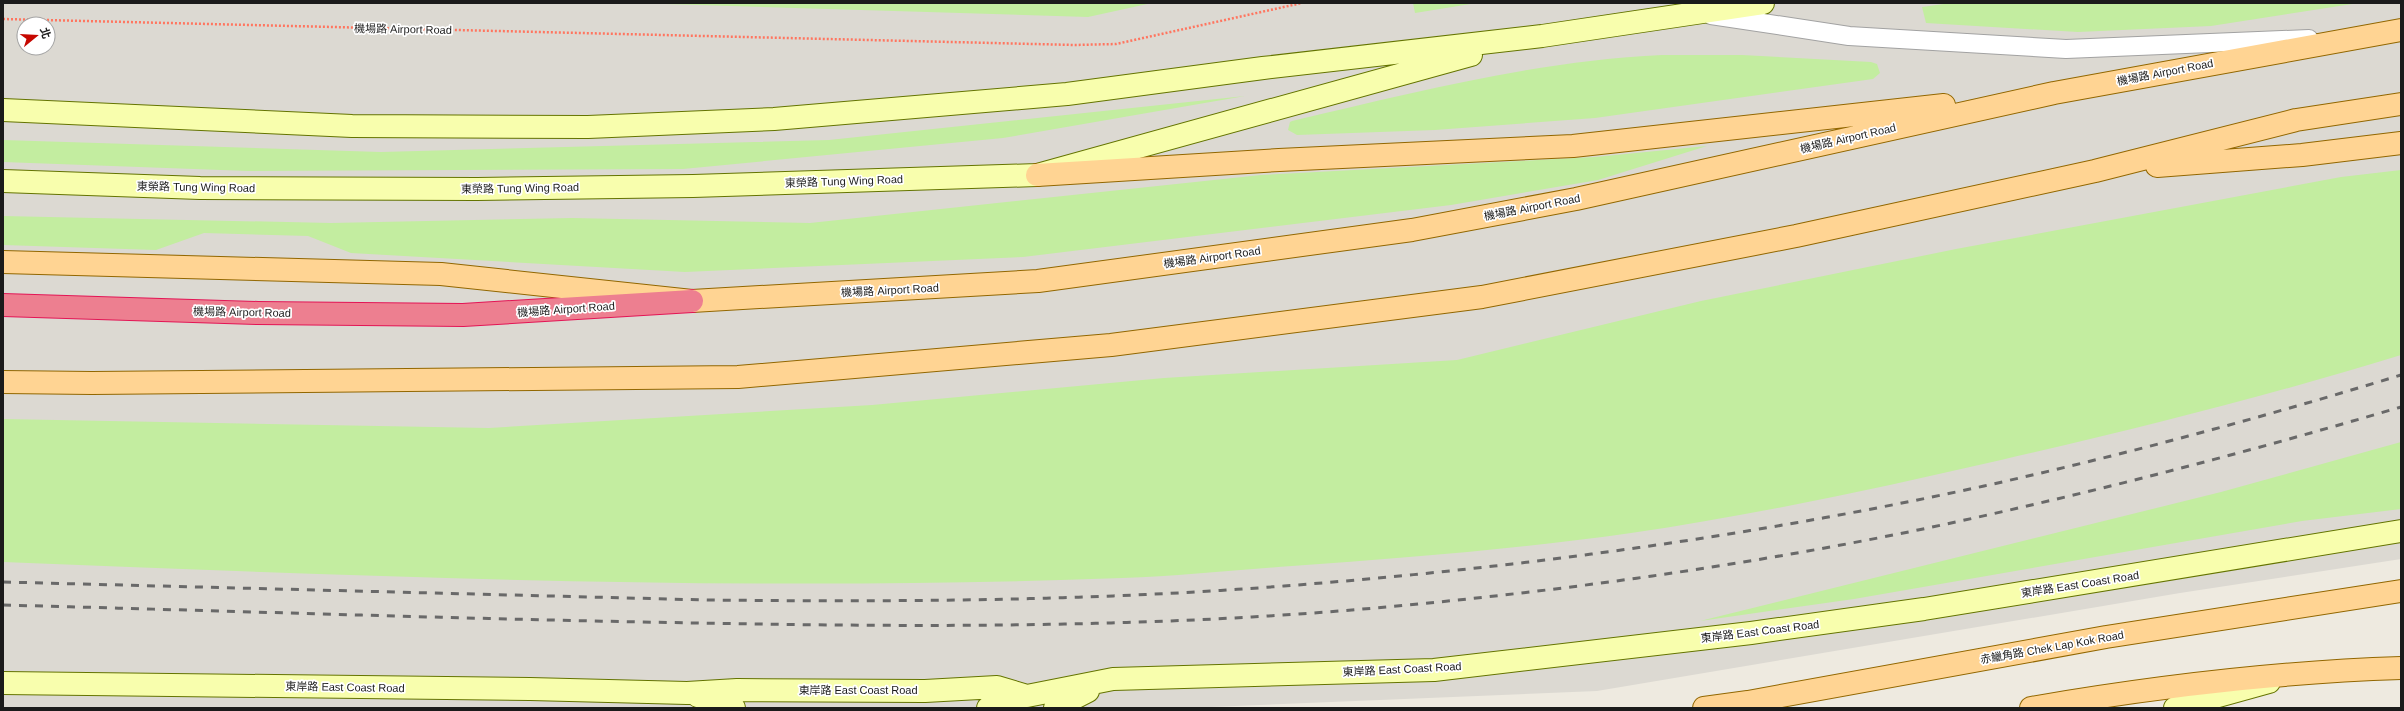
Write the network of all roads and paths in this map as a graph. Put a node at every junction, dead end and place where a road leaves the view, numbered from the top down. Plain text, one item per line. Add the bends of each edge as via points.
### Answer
1 (1302, 3) edge
2 (1763, 3) edge
3 (1698, 13) junction
4 (3, 19) edge
5 (2401, 30) edge
6 (1542, 36) junction
7 (2352, 37) junction
8 (2054, 93) junction
9 (2401, 104) edge
10 (3, 110) edge
11 (2401, 143) edge
12 (2096, 171) junction
13 (1036, 175) junction
14 (3, 181) edge
15 (3, 262) edge
16 (692, 301) junction
17 (3, 305) edge
18 (3, 382) edge
19 (2401, 531) edge
20 (2401, 591) edge
21 (2401, 668) edge
22 (2299, 674) junction
23 (1113, 679) junction
24 (3, 683) edge
25 (687, 693) junction
26 (1027, 696) junction
27 (734, 708) edge
28 (988, 708) edge
29 (1055, 708) edge
30 (1704, 708) edge
31 (2030, 708) edge
32 (2175, 708) edge

1 - 4 path, 機場路 Airport Road via 1116,44 1075,45
2 - 3 street
3 - 6 street
3 - 7 lane via 1849,36 2066,50
5 - 7 main road, 機場路 Airport Road
6 - 10 street via 1263,68 1067,94 790,118 676,124 588,127 352,126
6 - 13 street, 東榮路 Tung Wing Road
7 - 8 main road, 機場路 Airport Road
8 - 13 main road via 1573,146
8 - 16 main road, 機場路 Airport Road via 1576,199 1412,230 1038,281
9 - 12 main road via 2296,120
11 - 12 main road via 2302,155
12 - 18 main road via 1796,236 1482,297 1111,345 738,377
13 - 14 street, 東榮路 Tung Wing Road via 476,190 200,188
15 - 16 main road via 441,274
16 - 17 highway, 機場路 Airport Road via 463,315 258,313
19 - 23 street, 東岸路 East Coast Road via 1924,610 1434,670
20 - 30 main road, 赤鱲角路 Chek Lap Kok Road via 2106,637
21 - 22 main road
22 - 31 main road via 2195,684
22 - 32 street
23 - 26 street, 東岸路 East Coast Road
23 - 29 street, 東岸路 East Coast Road
24 - 25 street, 東岸路 East Coast Road
25 - 26 street, 東岸路 East Coast Road via 737,690 925,691 997,687
25 - 27 street, 東岸路 East Coast Road
26 - 28 street, 東岸路 East Coast Road

